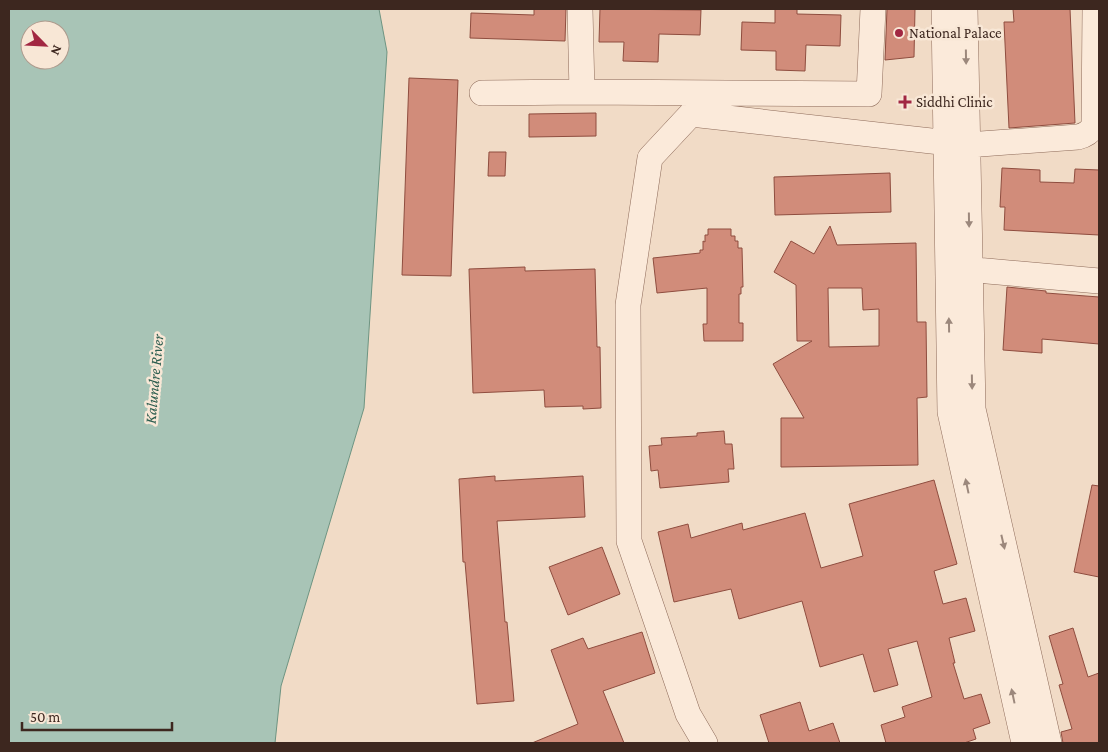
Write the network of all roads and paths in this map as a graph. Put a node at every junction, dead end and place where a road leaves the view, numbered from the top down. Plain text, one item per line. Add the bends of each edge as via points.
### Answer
1 (580, 9) edge
2 (873, 9) edge
3 (944, 9) edge
4 (965, 9) edge
5 (1095, 9) edge
6 (582, 92) junction
7 (482, 93) dead end
8 (957, 144) junction
9 (959, 268) junction
10 (1099, 281) edge
11 (705, 743) edge
12 (1024, 743) edge
13 (1049, 743) edge

1 - 6 street
2 - 6 street via 869,94
3 - 8 street
4 -> 8 street
5 - 8 street via 1094,126 1090,131 1078,137
6 - 7 street
8 - 9 street
8 - 11 street via 691,114 650,158 628,305 629,541 688,714
9 - 10 street
12 -> 9 street via 950,412
9 -> 13 street via 973,409

